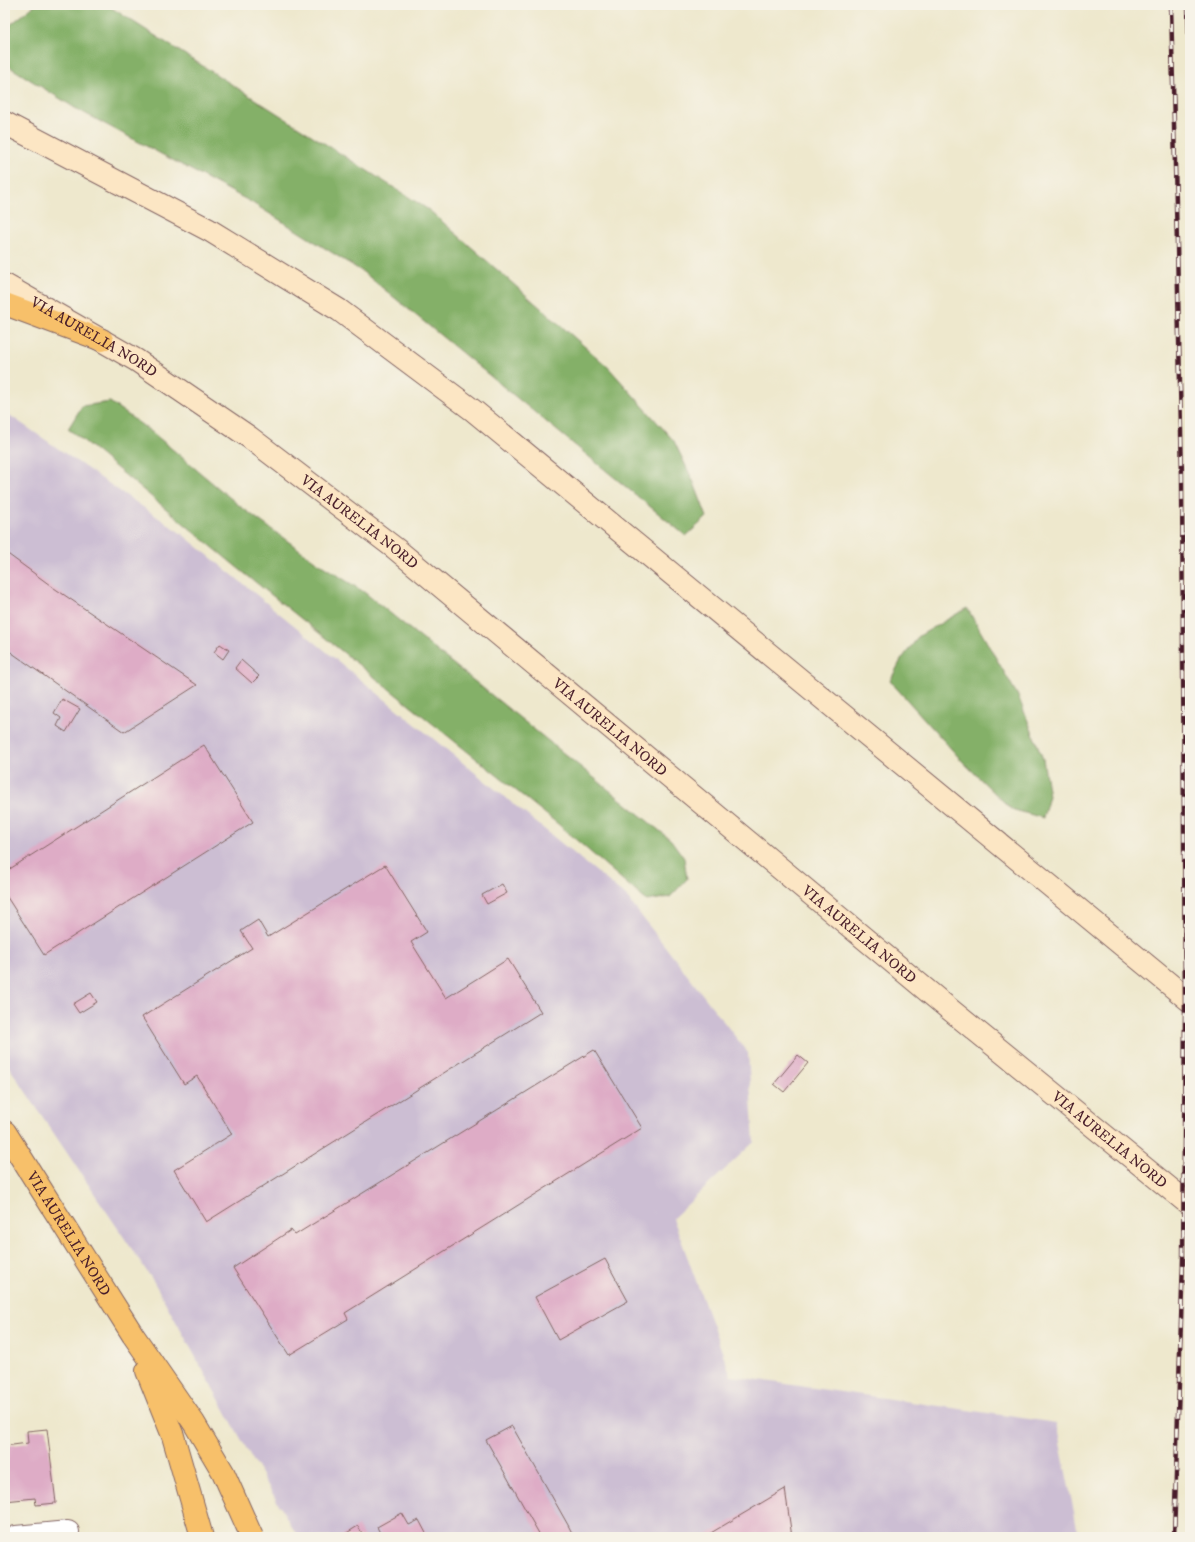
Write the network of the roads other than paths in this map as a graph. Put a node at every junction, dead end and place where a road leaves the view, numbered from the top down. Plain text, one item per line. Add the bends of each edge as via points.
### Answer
1 (5, 123) edge
2 (5, 285) edge
3 (5, 304) edge
4 (102, 340) junction
5 (1190, 1001) edge
6 (5, 1132) edge
7 (1190, 1205) edge
8 (133, 1335) junction
9 (68, 1532) dead end
10 (16, 1537) edge
11 (202, 1537) edge
12 (252, 1537) edge

1 - 5 main road via 209,230 339,310 474,411
2 - 4 main road, VIA AURELIA NORD
3 - 4 main road
4 - 7 main road, VIA AURELIA NORD via 136,360 249,437 396,548 942,1003
6 - 8 main road, VIA AURELIA NORD
8 - 11 main road, VIA AURELIA NORD via 173,1436
8 - 12 main road, VIA AURELIA NORD via 194,1423 220,1466
9 - 10 street

